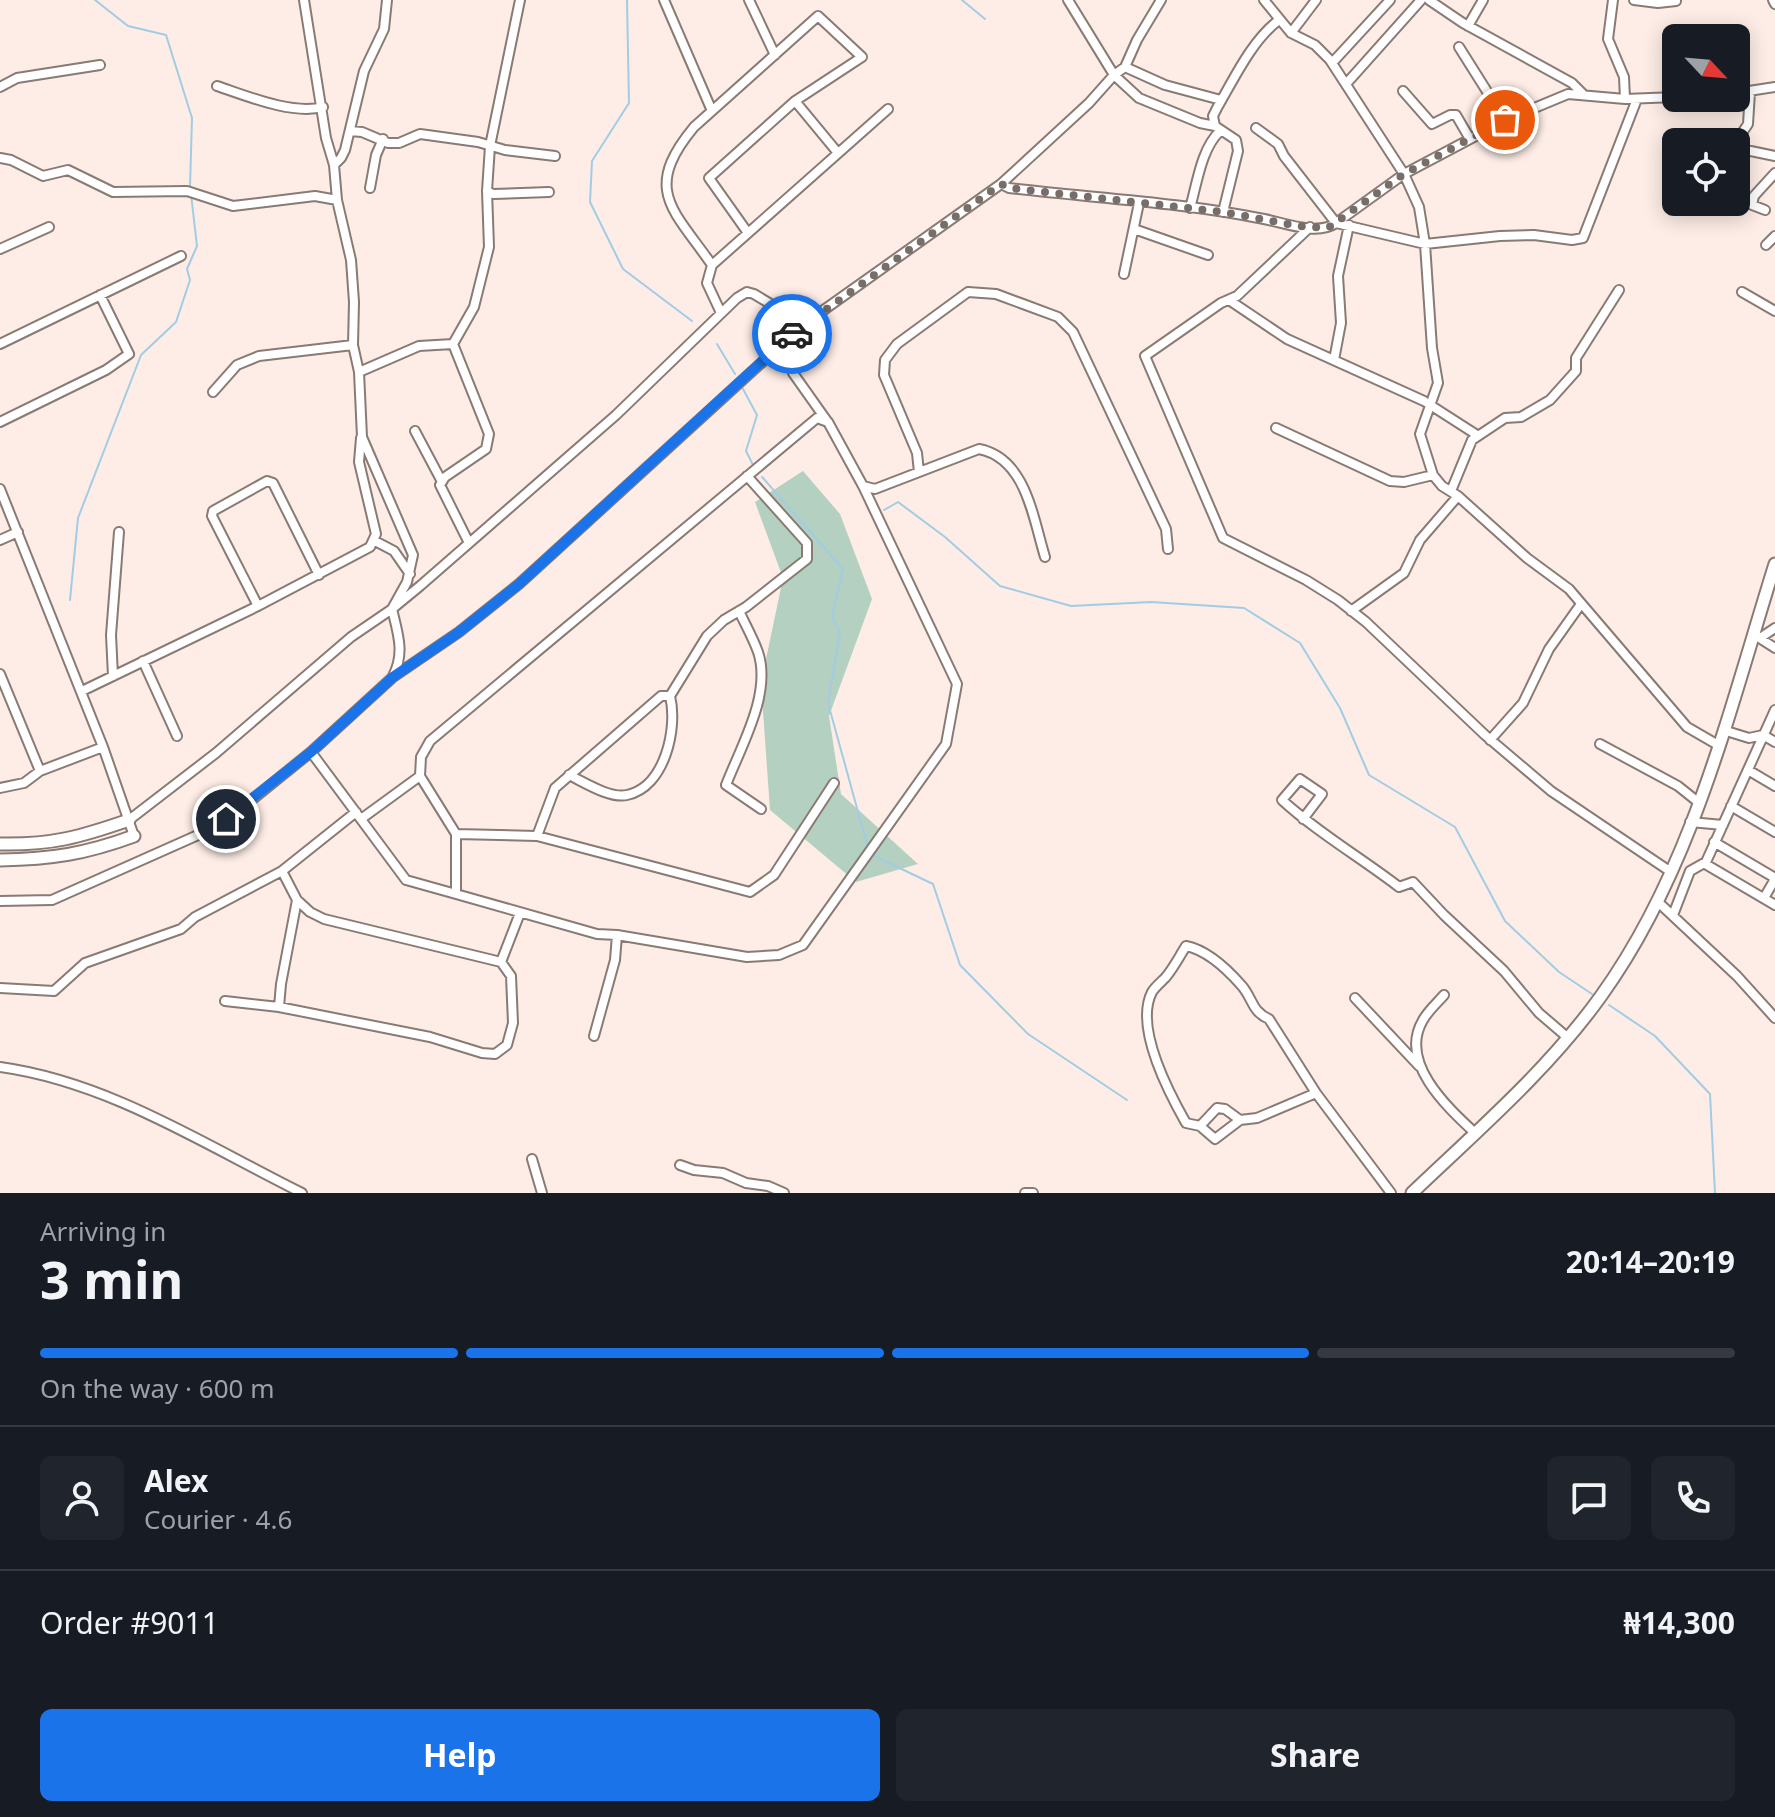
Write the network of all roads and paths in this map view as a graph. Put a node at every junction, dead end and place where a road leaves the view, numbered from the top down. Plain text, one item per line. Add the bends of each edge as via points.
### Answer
1 (304, 0) edge
2 (387, 0) edge
3 (520, 0) edge
4 (664, 0) edge
5 (749, 0) edge
6 (1068, 0) edge
7 (1161, 0) edge
8 (1264, 0) edge
9 (1316, 0) edge
10 (1390, 0) edge
11 (1421, 0) edge
12 (1429, 0) edge
13 (1483, 0) edge
14 (1613, 0) edge
15 (1634, 0) edge
16 (1676, 1) edge
17 (1279, 20) junction
18 (1468, 26) junction
19 (1291, 33) junction
20 (1459, 47) dead end
21 (775, 55) junction
22 (1332, 63) junction
23 (100, 65) dead end
24 (1125, 67) junction
25 (1114, 75) junction
26 (1346, 84) junction
27 (217, 86) dead end
28 (0, 87) edge
29 (1775, 87) edge
30 (1403, 91) dead end
31 (1750, 92) edge
32 (1583, 94) junction
33 (1662, 98) edge
34 (1625, 99) junction
35 (1637, 99) junction
36 (1221, 100) junction
37 (795, 101) junction
38 (323, 107) junction
39 (888, 109) dead end
40 (712, 111) junction
41 (1749, 112) edge
42 (1505, 120) junction
43 (1256, 128) dead end
44 (1218, 129) junction
45 (350, 131) junction
46 (383, 139) junction
47 (1470, 139) junction
48 (490, 146) junction
49 (838, 153) junction
50 (555, 156) dead end
51 (1775, 156) edge
52 (0, 158) edge
53 (334, 165) junction
54 (1775, 173) edge
55 (1404, 174) junction
56 (1001, 184) junction
57 (370, 188) dead end
58 (487, 191) junction
59 (549, 192) dead end
60 (337, 200) junction
61 (1139, 203) junction
62 (1190, 208) junction
63 (1765, 210) dead end
64 (1223, 212) junction
65 (1336, 223) junction
66 (1349, 225) junction
67 (49, 227) dead end
68 (1310, 227) junction
69 (1134, 229) junction
70 (748, 233) junction
71 (1775, 236) edge
72 (1425, 244) junction
73 (1766, 245) dead end
74 (0, 249) edge
75 (1208, 255) dead end
76 (181, 256) dead end
77 (712, 265) junction
78 (1124, 274) dead end
79 (1619, 290) dead end
80 (1742, 292) dead end
81 (100, 295) junction
82 (1229, 300) junction
83 (1775, 311) edge
84 (721, 313) junction
85 (804, 324) junction
86 (0, 344) edge
87 (453, 344) junction
88 (353, 345) junction
89 (1334, 360) junction
90 (359, 372) junction
91 (793, 373) dead end
92 (213, 392) dead end
93 (1430, 404) junction
94 (0, 422) edge
95 (828, 422) junction
96 (1276, 428) dead end
97 (415, 431) dead end
98 (1477, 435) junction
99 (362, 437) junction
100 (919, 472) junction
101 (1433, 475) junction
102 (747, 476) junction
103 (441, 480) junction
104 (863, 486) junction
105 (0, 489) edge
106 (1454, 493) junction
107 (18, 532) junction
108 (119, 532) dead end
109 (0, 540) edge
110 (375, 541) junction
111 (469, 543) junction
112 (1168, 549) dead end
113 (1045, 557) dead end
114 (1775, 564) edge
115 (410, 574) junction
116 (319, 575) junction
117 (1581, 604) junction
118 (258, 606) junction
119 (392, 609) junction
120 (739, 611) junction
121 (1351, 611) junction
122 (1775, 628) edge
123 (1756, 636) junction
124 (1775, 648) edge
125 (143, 661) junction
126 (0, 674) edge
127 (113, 676) junction
128 (393, 677) junction
129 (82, 691) junction
130 (670, 696) junction
131 (1775, 710) edge
132 (1723, 730) junction
133 (1763, 735) junction
134 (177, 736) dead end
135 (1490, 740) junction
136 (1775, 742) edge
137 (1600, 744) dead end
138 (1718, 745) junction
139 (103, 747) junction
140 (311, 752) junction
141 (1748, 770) junction
142 (40, 771) junction
143 (569, 775) junction
144 (420, 776) junction
145 (834, 783) dead end
146 (1775, 786) edge
147 (0, 788) edge
148 (1698, 802) junction
149 (1731, 806) junction
150 (761, 809) dead end
151 (359, 816) junction
152 (1303, 819) junction
153 (129, 820) junction
154 (1690, 822) junction
155 (1723, 825) junction
156 (1775, 832) edge
157 (456, 834) junction
158 (134, 836) joint
159 (537, 836) junction
160 (1714, 842) junction
161 (0, 844) edge
162 (0, 860) edge
163 (1706, 862) junction
164 (282, 871) junction
165 (1671, 872) junction
166 (1775, 878) edge
167 (456, 894) junction
168 (1764, 898) junction
169 (297, 900) junction
170 (0, 901) edge
171 (1658, 902) junction
172 (1775, 905) edge
173 (520, 913) junction
174 (1673, 915) junction
175 (617, 935) junction
176 (501, 962) junction
177 (0, 988) edge
178 (1444, 995) dead end
179 (1355, 998) dead end
180 (225, 1001) dead end
181 (279, 1007) junction
182 (1775, 1018) edge
183 (594, 1036) dead end
184 (1567, 1037) junction
185 (0, 1067) edge
186 (1419, 1067) junction
187 (1316, 1093) junction
188 (1240, 1120) junction
189 (1200, 1126) junction
190 (1475, 1133) junction
191 (532, 1159) dead end
192 (680, 1165) dead end
193 (302, 1193) edge
194 (542, 1193) edge
195 (784, 1193) edge
196 (1025, 1193) edge
197 (1033, 1193) edge
198 (1391, 1193) edge
199 (1412, 1193) edge

1 - 38 street
2 - 45 street via 384,29 364,71
3 - 48 street
4 - 40 street
5 - 21 street
6 - 25 street
7 - 24 street
8 - 17 street
9 - 19 street
10 - 22 street
11 - 26 street
12 - 18 street
13 - 18 street
14 - 34 street via 1608,39 1624,77
15 - 16 street
17 - 19 street
17 - 36 street
18 - 32 street
19 - 22 street via 1315,45
20 - 42 street
21 - 37 street via 818,16 862,57
21 - 40 street
22 - 26 street
23 - 28 street via 17,78
24 - 25 street
24 - 36 street via 1165,85
25 - 44 street via 1139,98
25 - 56 street
26 - 55 street
27 - 38 street via 286,106
29 - 31 street
30 - 47 street via 1432,124 1456,115
32 - 34 street
32 - 42 street via 1568,94
33 - 35 street
34 - 35 street
35 - 72 street via 1583,238 1500,236
36 - 44 street via 1213,116
37 - 49 street
37 - 70 street via 709,178
38 - 53 street
39 - 49 street
40 - 77 street via 678,146 666,183 667,200
41 - 51 street via 1741,149
42 - 47 street
43 - 65 street via 1278,144
44 - 62 street
44 - 64 street via 1238,145
45 - 46 street
45 - 53 street
46 - 48 street via 399,143 420,134
46 - 57 street
47 - 55 street
48 - 50 street
48 - 58 street
49 - 70 street
52 - 60 street via 43,176 68,170 113,192 187,191 233,206 315,196
53 - 60 street
54 - 63 street via 1754,196 1752,205
55 - 65 street
55 - 72 street via 1416,198
56 - 61 street
56 - 85 street
58 - 59 street
58 - 87 street via 489,247 474,307
60 - 88 street via 351,260
61 - 62 street
61 - 69 street
62 - 64 street
64 - 68 street
65 - 66 street
65 - 68 street
66 - 72 street
66 - 89 street via 1338,276 1341,323
67 - 74 street
68 - 82 street
69 - 75 street
69 - 78 street
70 - 77 street
71 - 73 street
72 - 93 street via 1438,374
76 - 81 street
77 - 84 street via 707,283
79 - 98 street via 1560,392 1532,412 1505,418
80 - 83 street
81 - 86 street
81 - 94 street via 129,354
82 - 89 street via 1287,339
82 - 121 street via 1145,356 1223,538 1306,580
84 - 85 street via 747,292
84 - 111 street via 616,415
85 - 128 street via 519,584
87 - 90 street via 419,346
87 - 103 street via 489,434 486,449
88 - 90 street
88 - 92 street via 259,356 237,365
89 - 93 street
90 - 99 street
91 - 95 street
93 - 98 street
93 - 101 street via 1420,434
95 - 102 street via 817,418
95 - 104 street
96 - 101 street via 1390,481
97 - 103 street
98 - 106 street via 1469,444
99 - 110 street via 359,462
99 - 115 street via 413,555
100 - 104 street via 875,489
100 - 112 street via 917,453 884,375 885,360 897,344 968,292 996,294 1058,317 1073,332 1166,529
100 - 113 street via 979,449 995,452 1022,484
101 - 106 street
102 - 120 street via 807,543 807,559
102 - 144 street via 430,741 421,757
103 - 111 street
104 - 175 street via 957,684 946,744 803,945 779,955 747,957
105 - 107 street
106 - 117 street
106 - 121 street via 1404,573
107 - 109 street
107 - 129 street
108 - 127 street
110 - 115 street via 394,551
110 - 116 street
111 - 119 street
114 - 123 main road
115 - 119 street
116 - 118 street
116 - 118 street via 273,483 267,481 212,516
117 - 135 street via 1549,649 1523,703
117 - 138 street via 1687,727
118 - 125 street
119 - 128 street via 401,646
119 - 153 street
120 - 130 street via 707,636
120 - 150 street via 759,654 761,683 726,785
121 - 135 street
122 - 123 street
123 - 124 street
123 - 132 main road
125 - 127 street
125 - 134 street
126 - 142 street
127 - 129 street
128 - 140 street
129 - 139 street
130 - 143 street via 661,696
130 - 143 street via 674,713 668,748 660,769 641,788 625,796
131 - 133 street
132 - 133 street via 1749,738
132 - 138 main road
133 - 136 street
133 - 141 street
135 - 165 street via 1551,791
137 - 148 street
138 - 148 main road
139 - 142 street
139 - 153 street
140 - 151 street
140 - 170 street via 207,831 52,900
141 - 146 street
141 - 149 street
142 - 147 street via 24,783
143 - 159 street via 555,788
144 - 151 street
144 - 157 street
145 - 159 street via 774,875 750,892
148 - 154 main road
149 - 155 street
149 - 156 street
151 - 164 street
151 - 167 street via 406,880
152 - 152 street via 1282,800 1300,779 1322,794
152 - 184 street via 1399,887 1413,882
153 - 158 street
153 - 161 main road via 66,841
154 - 155 street
154 - 165 main road
155 - 160 street
157 - 159 street
157 - 167 street
158 - 162 main road via 81,853
160 - 163 street
160 - 166 street
163 - 168 street
163 - 174 street via 1690,871
164 - 169 street
164 - 177 street via 181,929 85,963 54,991
165 - 171 main road
166 - 168 street
167 - 173 street
168 - 172 street
169 - 176 street via 324,919
169 - 181 street
171 - 174 street
171 - 184 main road via 1600,997
173 - 175 street
173 - 176 street
174 - 182 street
175 - 183 street
176 - 181 street via 511,976 513,1023 507,1045 495,1054
178 - 186 street via 1423,1020
179 - 186 street
180 - 181 street
184 - 190 main road
185 - 193 street via 103,1093
186 - 190 street
187 - 188 street
187 - 189 street via 1244,989 1212,959 1186,946 1152,992 1148,1013 1153,1053 1176,1105 1186,1123
187 - 198 street
188 - 189 street via 1215,1139
188 - 189 street via 1217,1108
190 - 199 main road
191 - 194 street
192 - 195 street
196 - 197 street

